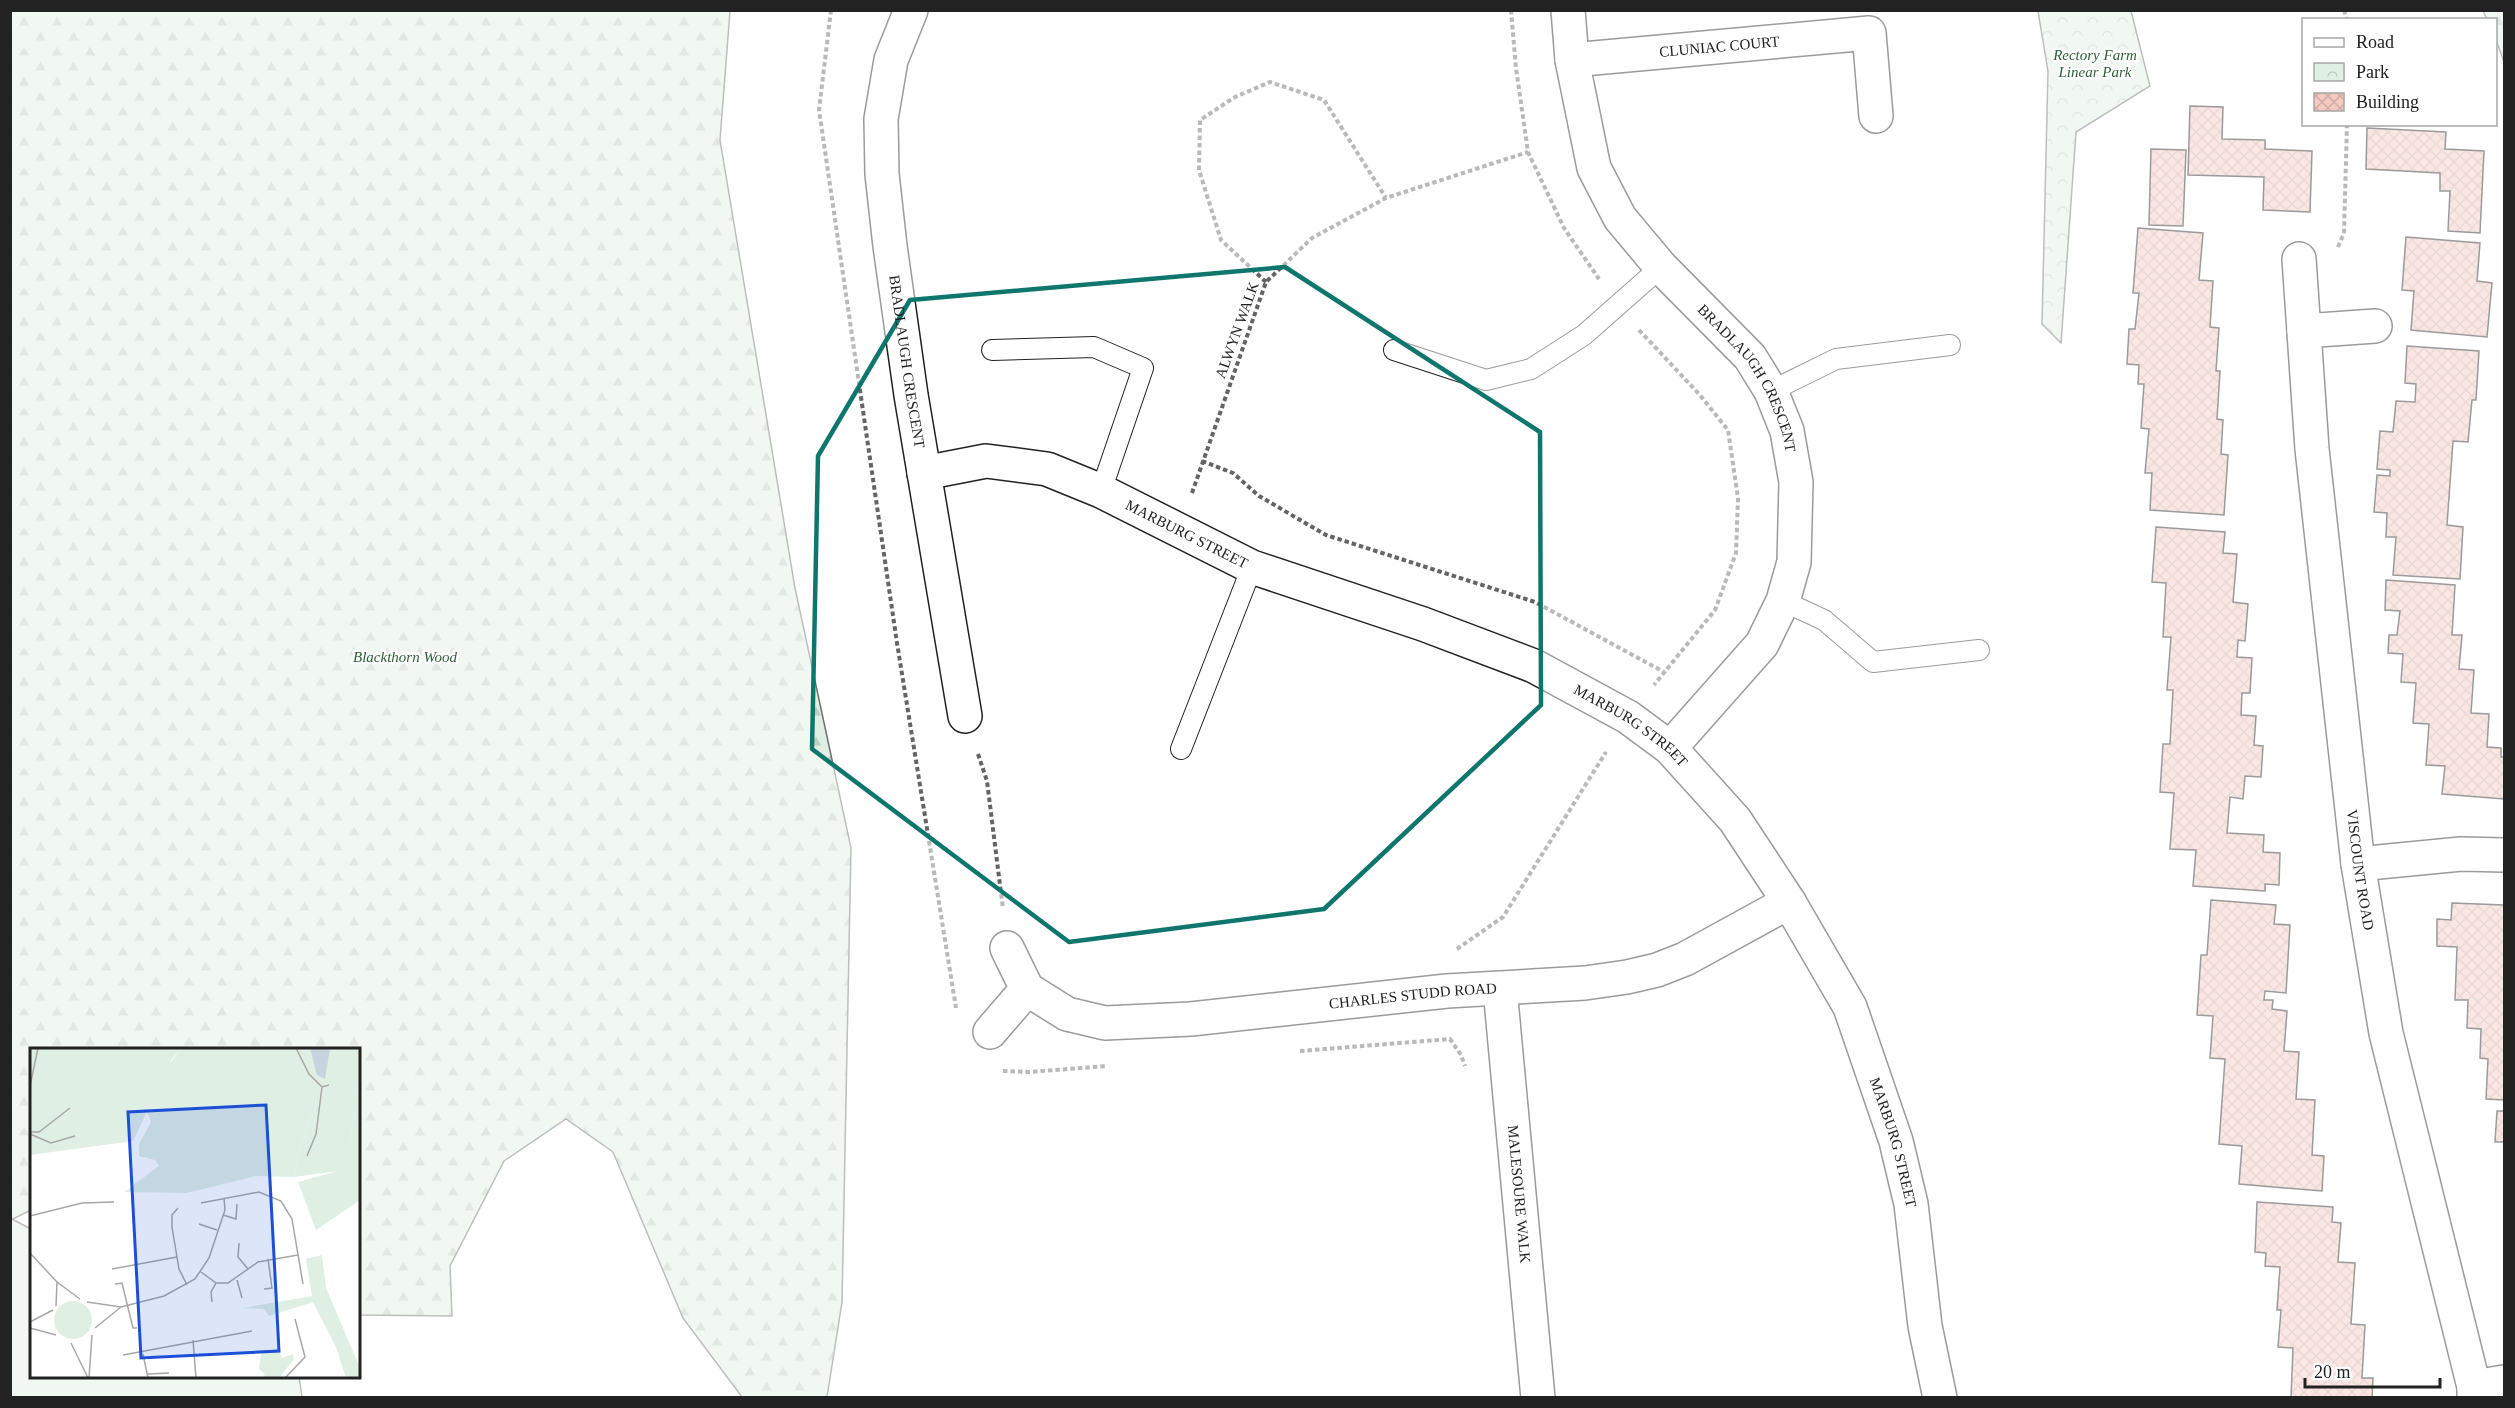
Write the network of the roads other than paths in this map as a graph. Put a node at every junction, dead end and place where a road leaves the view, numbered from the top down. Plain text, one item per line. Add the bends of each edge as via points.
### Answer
1 (911, 10) edge
2 (1568, 10) edge
3 (1868, 22) edge
4 (1572, 60) junction
5 (1875, 116) dead end
6 (2300, 259) dead end
7 (1660, 267) junction
8 (2375, 326) dead end
9 (2304, 331) junction
10 (1950, 345) dead end
11 (1394, 350) dead end
12 (992, 351) dead end
13 (1771, 391) junction
14 (924, 473) junction
15 (1101, 491) junction
16 (1252, 567) junction
17 (1783, 601) junction
18 (1979, 650) dead end
19 (966, 716) road end
20 (1670, 748) junction
21 (1181, 749) dead end
22 (2505, 855) edge
23 (2358, 864) junction
24 (1789, 902) junction
25 (1007, 948) road end
26 (1027, 989) junction
27 (1500, 989) junction
28 (990, 1032) dead end
29 (2484, 1389) edge
30 (1538, 1398) edge
31 (1940, 1398) edge

1 - 14 street, BRADLAUGH CRESCENT via 891,60 881,119 882,174
2 - 4 street, BRADLAUGH CRESCENT
3 - 4 street, CLUNIAC COURT
3 - 5 street, CLUNIAC COURT
4 - 7 street, BRADLAUGH CRESCENT via 1594,168 1620,218
6 - 9 street, VISCOUNT ROAD
7 - 11 lane via 1584,336 1531,369 1486,380
7 - 13 street, BRADLAUGH CRESCENT via 1750,357
8 - 9 street
9 - 23 street, VISCOUNT ROAD via 2312,449
10 - 13 lane via 1836,359
12 - 15 lane via 1094,347 1143,369
13 - 17 street, BRADLAUGH CRESCENT via 1787,431 1796,482 1794,562
14 - 15 street, MARBURG STREET via 986,461 1047,469
14 - 19 street, BRADLAUGH CRESCENT
15 - 16 street, MARBURG STREET
16 - 20 street, MARBURG STREET via 1424,624 1534,666 1628,717
16 - 21 lane
17 - 18 lane via 1824,620 1873,662
17 - 20 street, BRADLAUGH CRESCENT via 1762,644
20 - 24 street, MARBURG STREET via 1735,820
22 - 23 street via 2461,854
23 - 29 street, VISCOUNT ROAD via 2386,1033
24 - 27 street, CHARLES STUDD ROAD via 1658,970 1585,983
24 - 31 street, MARBURG STREET via 1850,1007 1896,1141 1911,1204 1925,1326
25 - 26 street
26 - 27 street, CHARLES STUDD ROAD via 1067,1014 1106,1023 1191,1019 1447,991
26 - 28 street
27 - 30 street, MALESOURE WALK

